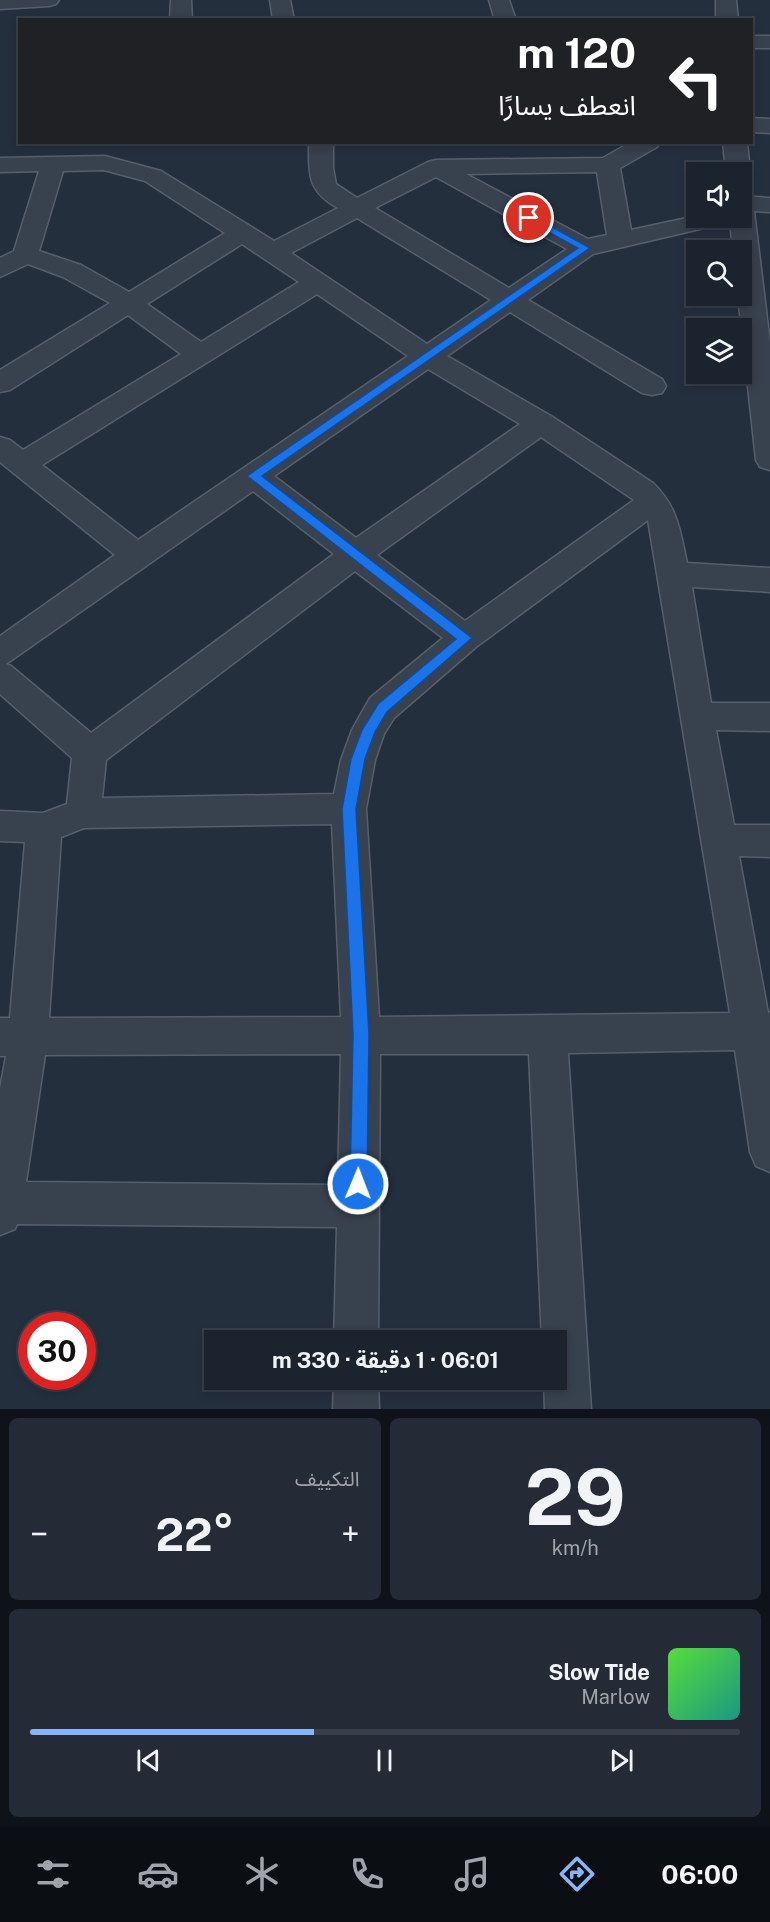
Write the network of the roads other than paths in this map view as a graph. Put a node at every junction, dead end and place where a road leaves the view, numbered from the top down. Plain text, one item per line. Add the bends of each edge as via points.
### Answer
1 (48, 0) edge
2 (181, 0) edge
3 (280, 0) edge
4 (500, 0) edge
5 (726, 0) edge
6 (0, 3) edge
7 (28, 10) edge
8 (181, 18) edge
9 (284, 18) edge
10 (505, 18) edge
11 (727, 18) edge
12 (753, 42) edge
13 (770, 42) edge
14 (753, 125) edge
15 (770, 126) edge
16 (321, 144) edge
17 (645, 144) edge
18 (735, 144) edge
19 (737, 162) edge
20 (54, 163) junction
21 (0, 165) edge
22 (608, 165) junction
23 (436, 167) junction
24 (752, 205) edge
25 (770, 205) edge
26 (357, 208) junction
27 (686, 226) edge
28 (745, 228) edge
29 (242, 233) junction
30 (620, 240) junction
31 (585, 248) junction
32 (273, 252) junction
33 (25, 255) junction
34 (0, 269) edge
35 (316, 283) junction
36 (760, 284) edge
37 (509, 300) junction
38 (128, 303) junction
39 (199, 354) junction
40 (428, 357) junction
41 (0, 383) edge
42 (652, 386) dead end
43 (541, 423) junction
44 (768, 423) edge
45 (10, 456) edge
46 (770, 460) edge
47 (253, 476) junction
48 (653, 501) junction
49 (356, 554) junction
50 (136, 556) junction
51 (674, 574) junction
52 (770, 580) edge
53 (465, 638) junction
54 (0, 653) edge
55 (0, 675) edge
56 (697, 716) junction
57 (770, 717) edge
58 (90, 753) junction
59 (349, 809) junction
60 (82, 813) junction
61 (0, 826) edge
62 (44, 828) junction
63 (720, 840) junction
64 (770, 841) edge
65 (761, 1031) edge
66 (361, 1034) junction
67 (548, 1035) junction
68 (14, 1037) edge
69 (770, 1152) edge
70 (358, 1206) junction
71 (1, 1209) edge
72 (356, 1330) edge
73 (356, 1390) edge
74 (356, 1409) edge
75 (568, 1409) edge

1 - 7 street
2 - 8 street
3 - 9 street
4 - 10 street
5 - 11 street
6 - 7 street
12 - 13 street
14 - 15 street
16 - 26 street via 321,180 326,189
17 - 22 street
18 - 19 street
20 - 21 street
20 - 29 street via 105,163 132,168 153,176
20 - 33 street
22 - 23 street
22 - 30 street
23 - 26 street
23 - 31 street
24 - 25 street
26 - 32 street
26 - 37 street
27 - 30 street
28 - 36 street
29 - 32 street
29 - 38 street
30 - 31 street
31 - 37 street
32 - 35 street
33 - 34 street
33 - 38 street via 68,268
35 - 39 street
35 - 40 street
36 - 44 street
37 - 40 street
37 - 42 street
38 - 39 street
38 - 41 street
39 - 45 street
40 - 43 street
40 - 47 street
43 - 48 street
43 - 49 street
44 - 46 street
45 - 50 street
47 - 49 street
47 - 50 street
48 - 51 street via 662,516
48 - 53 street
49 - 53 street
49 - 58 street
50 - 54 street
51 - 52 street
51 - 56 street
53 - 59 street via 382,708 358,759
55 - 58 street
56 - 57 street
56 - 63 street
58 - 60 street
59 - 60 street
59 - 66 street
60 - 62 street
61 - 62 street
62 - 68 street
63 - 64 street
63 - 65 street
65 - 67 street
65 - 69 street
66 - 67 street
66 - 68 street
66 - 70 street
67 - 75 street
68 - 71 street
70 - 71 street
70 - 72 street
73 - 74 street

